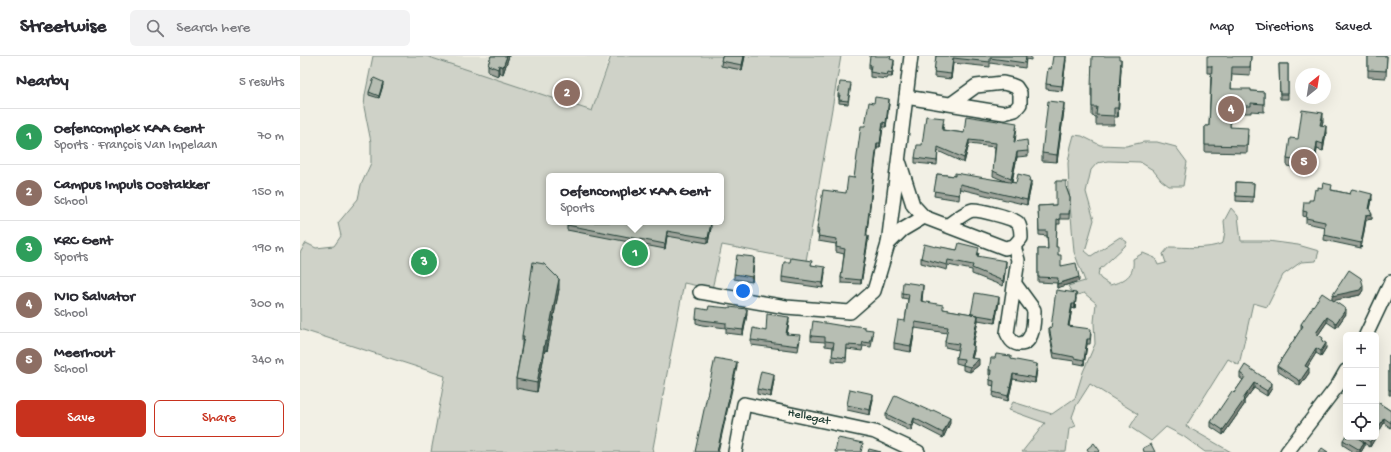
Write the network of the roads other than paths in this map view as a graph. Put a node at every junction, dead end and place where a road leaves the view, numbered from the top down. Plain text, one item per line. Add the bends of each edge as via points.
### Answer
1 (911, 56) edge
2 (906, 96) junction
3 (951, 104) dead end
4 (898, 160) junction
5 (924, 217) junction
6 (947, 226) junction
7 (888, 244) junction
8 (1014, 246) junction
9 (1391, 282) edge
10 (1015, 284) dead end
11 (700, 292) dead end
12 (1367, 332) edge
13 (1343, 376) edge
14 (735, 452) edge
15 (918, 452) edge
16 (1287, 452) edge

1 - 2 street
2 - 3 street
2 - 4 street
4 - 5 street via 913,205
4 - 7 street
5 - 6 street
5 - 7 street via 902,230
6 - 8 street via 1005,248
6 - 8 street via 973,210 1012,218 1021,229 1021,238
7 - 11 street via 874,291 850,312 786,307
8 - 10 street via 1018,260
9 - 12 street
13 - 16 street
14 - 15 street, Hellegat via 744,404 875,432

